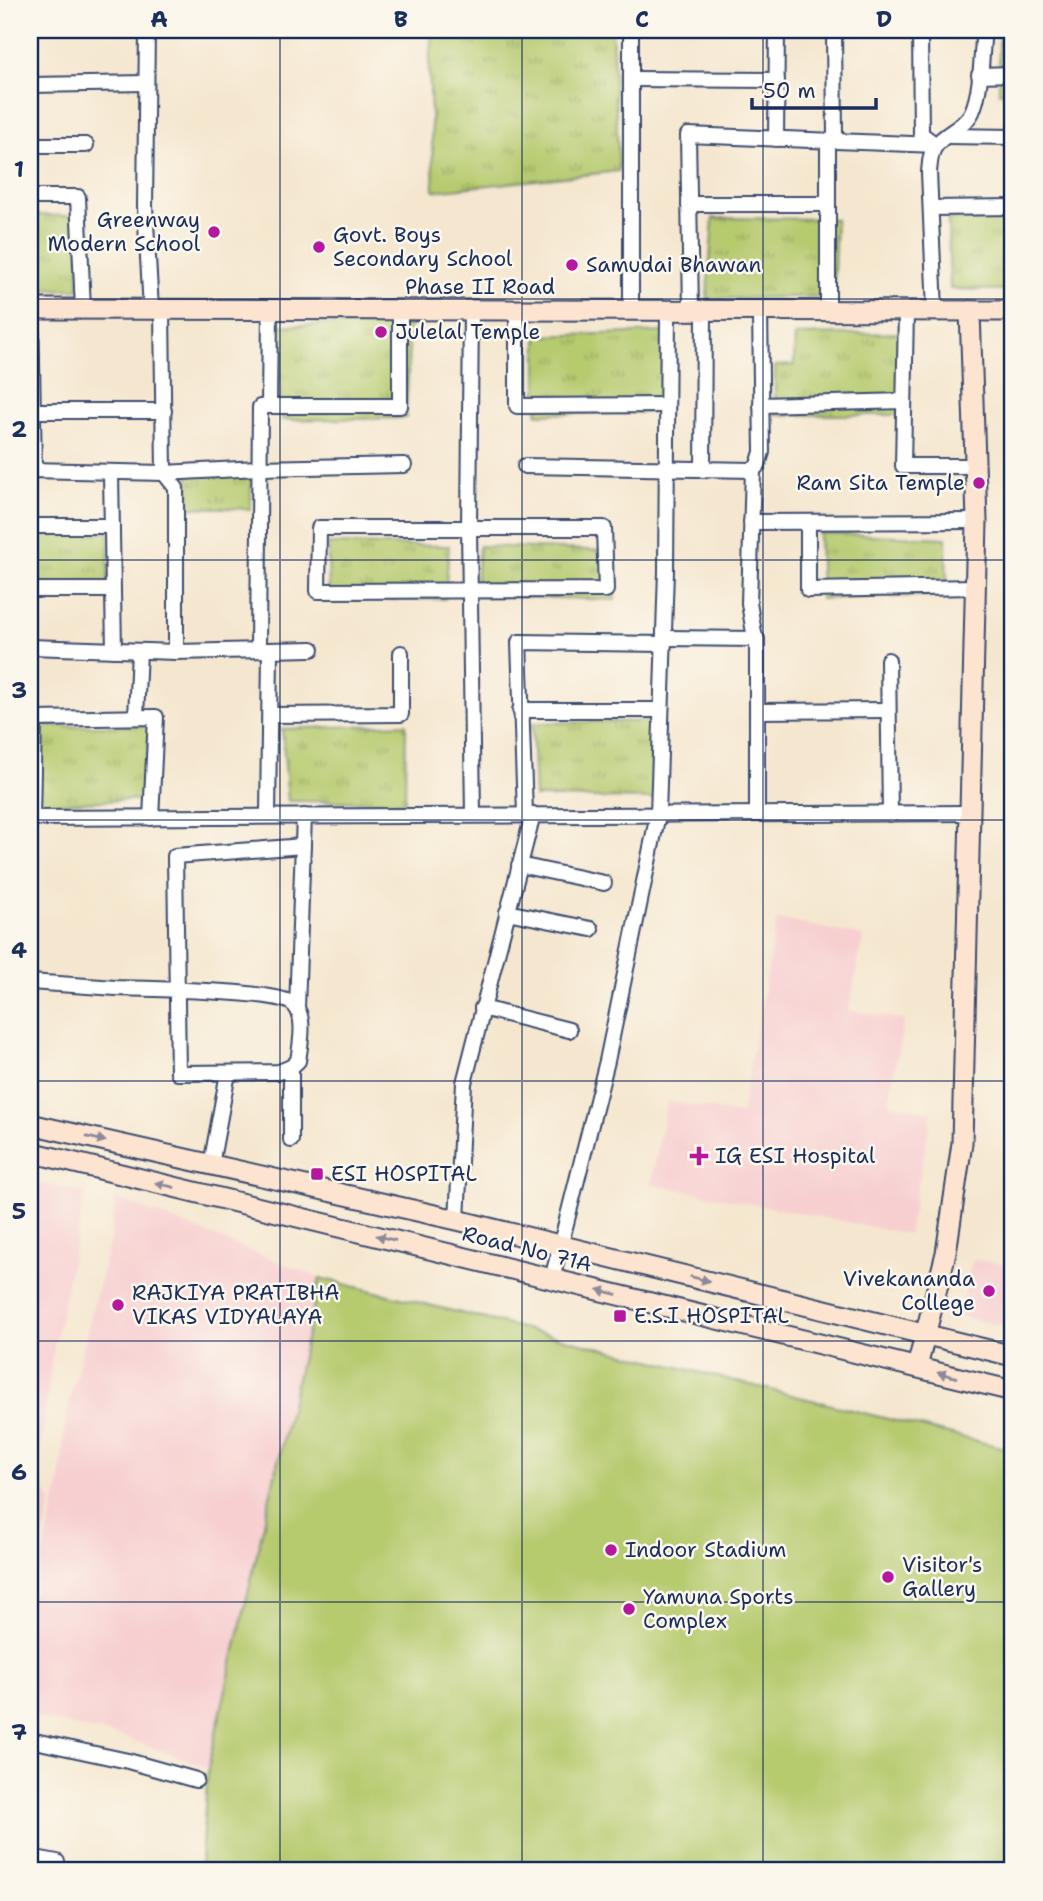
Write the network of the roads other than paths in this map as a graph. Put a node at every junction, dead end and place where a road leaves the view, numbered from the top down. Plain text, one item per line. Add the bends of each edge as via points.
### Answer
1 (147, 30) edge
2 (631, 30) edge
3 (777, 30) edge
4 (834, 30) edge
5 (920, 30) edge
6 (985, 30) edge
7 (1013, 74) edge
8 (979, 75) junction
9 (631, 79) junction
10 (777, 80) junction
11 (146, 83) junction
12 (30, 85) edge
13 (1013, 138) edge
14 (776, 139) junction
15 (942, 141) junction
16 (828, 142) junction
17 (30, 145) edge
18 (86, 145) dead end
19 (30, 197) edge
20 (689, 204) junction
21 (827, 204) junction
22 (1013, 207) edge
23 (931, 208) junction
24 (30, 309) edge
25 (83, 309) junction
26 (156, 309) junction
27 (270, 310) junction
28 (400, 310) junction
29 (471, 310) junction
30 (517, 310) junction
31 (631, 311) junction
32 (668, 311) junction
33 (697, 311) junction
34 (760, 311) junction
35 (828, 311) junction
36 (906, 311) junction
37 (935, 311) junction
38 (970, 311) junction
39 (1013, 311) edge
40 (904, 401) junction
41 (667, 405) junction
42 (761, 405) junction
43 (269, 406) junction
44 (34, 411) junction
45 (164, 411) junction
46 (404, 465) dead end
47 (525, 466) dead end
48 (976, 466) junction
49 (258, 468) junction
50 (32, 470) edge
51 (667, 470) junction
52 (703, 470) junction
53 (753, 470) junction
54 (164, 473) junction
55 (111, 474) junction
56 (976, 521) junction
57 (751, 522) junction
58 (808, 522) junction
59 (30, 526) edge
60 (111, 526) junction
61 (469, 528) junction
62 (976, 587) junction
63 (30, 590) edge
64 (112, 590) junction
65 (471, 591) junction
66 (755, 639) junction
67 (664, 641) junction
68 (30, 647) edge
69 (312, 649) dead end
70 (114, 650) junction
71 (264, 650) junction
72 (139, 651) junction
73 (176, 652) junction
74 (401, 653) dead end
75 (888, 660) dead end
76 (520, 710) junction
77 (661, 710) junction
78 (888, 710) junction
79 (757, 711) junction
80 (270, 715) junction
81 (136, 718) junction
82 (757, 812) junction
83 (971, 813) junction
84 (473, 814) junction
85 (529, 814) junction
86 (658, 814) junction
87 (890, 814) junction
88 (268, 816) junction
89 (304, 816) junction
90 (31, 818) edge
91 (151, 818) junction
92 (303, 846) junction
93 (519, 865) junction
94 (604, 883) dead end
95 (507, 912) junction
96 (591, 929) dead end
97 (30, 982) edge
98 (175, 991) junction
99 (297, 1008) junction
100 (482, 1008) junction
101 (569, 1030) dead end
102 (291, 1067) junction
103 (228, 1073) junction
104 (30, 1124) edge
105 (291, 1140) dead end
106 (30, 1152) edge
107 (211, 1165) junction
108 (457, 1220) junction
109 (560, 1245) junction
110 (552, 1279) junction
111 (926, 1334) junction
112 (1013, 1356) edge
113 (917, 1367) junction
114 (1013, 1391) edge
115 (30, 1740) edge
116 (196, 1780) dead end
117 (30, 1857) edge
118 (60, 1871) edge

1 - 11 street
2 - 9 street
3 - 10 street
4 - 16 street via 835,138
5 - 15 street via 921,134
6 - 8 street
7 - 8 street
8 - 15 street via 971,114
9 - 10 street
9 - 31 street
10 - 14 street
11 - 12 street
11 - 26 street via 145,206
13 - 15 street
14 - 16 street
14 - 20 street via 688,135
15 - 16 street
15 - 23 street via 929,172
16 - 21 street
17 - 18 street
19 - 25 street via 78,197
20 - 21 street
20 - 33 street
21 - 35 street
22 - 23 street
23 - 37 street
24 - 25 street, Phase II Road
24 - 44 street
25 - 26 street, Phase II Road
26 - 27 street, Phase II Road
26 - 45 street
27 - 28 street, Phase II Road
27 - 43 street
28 - 29 street, Phase II Road
28 - 43 street via 400,406
29 - 30 street, Phase II Road
29 - 61 street
30 - 31 street, Phase II Road
30 - 41 street via 517,406
31 - 32 street, Phase II Road
32 - 33 street, Phase II Road
32 - 41 street
33 - 34 street, Phase II Road
33 - 52 street
34 - 35 street, Phase II Road
34 - 42 street
35 - 36 street, Phase II Road
36 - 37 street, Phase II Road
36 - 40 street
37 - 38 street, Phase II Road
38 - 39 street, Phase II Road
38 - 48 street
40 - 42 street
40 - 48 street via 903,466
41 - 51 street
42 - 53 street via 762,452
43 - 49 street via 260,407
44 - 45 street
44 - 50 street
45 - 54 street
46 - 49 street
47 - 51 street
48 - 56 street
49 - 54 street
49 - 71 street
50 - 55 street
51 - 52 street
51 - 67 street
52 - 53 street
53 - 57 street
54 - 55 street
54 - 73 street via 176,488
55 - 60 street
56 - 58 street
56 - 62 street
57 - 58 street
57 - 66 street via 749,603
58 - 62 street via 808,590
59 - 60 street
60 - 64 street
61 - 65 street
61 - 65 street via 604,528 606,590
61 - 65 street via 319,528 318,591
62 - 83 street
63 - 64 street
64 - 70 street
65 - 84 street
66 - 67 street
66 - 79 street
67 - 76 street via 519,642
67 - 77 street
68 - 70 street
69 - 71 street
70 - 72 street
71 - 73 street
71 - 80 street
72 - 73 street
72 - 81 street
74 - 80 street via 401,714
75 - 78 street
76 - 77 street
76 - 85 street
77 - 86 street
78 - 79 street
78 - 87 street
79 - 82 street
80 - 88 street
81 - 90 street via 34,719
81 - 91 street via 156,718
82 - 86 street
82 - 87 street
83 - 87 street
83 - 111 street via 962,1143 950,1233
84 - 85 street
84 - 89 street
85 - 86 street
85 - 93 street
86 - 109 street via 607,1061
88 - 89 street
88 - 91 street
89 - 92 street
90 - 91 street
92 - 98 street via 175,856
92 - 99 street
93 - 94 street
93 - 95 street
95 - 96 street
95 - 100 street
97 - 98 street
98 - 99 street via 256,994 291,1001
98 - 103 street via 178,1073
99 - 102 street via 300,1045 298,1061
100 - 101 street
100 - 108 street via 464,1083
102 - 103 street via 279,1072
102 - 105 street
103 - 107 street
104 -> 107 street, Road No 71A
110 -> 106 street, Road No 71A
107 - 108 street, Road No 71A
108 - 109 street, Road No 71A
109 - 110 street
109 -> 111 street, Road No 71A
113 -> 110 street, Road No 71A
111 - 112 street, Road No 71A
111 - 113 street
114 -> 113 street, Road No 71A
115 - 116 street via 128,1760
117 - 118 street via 57,1862

